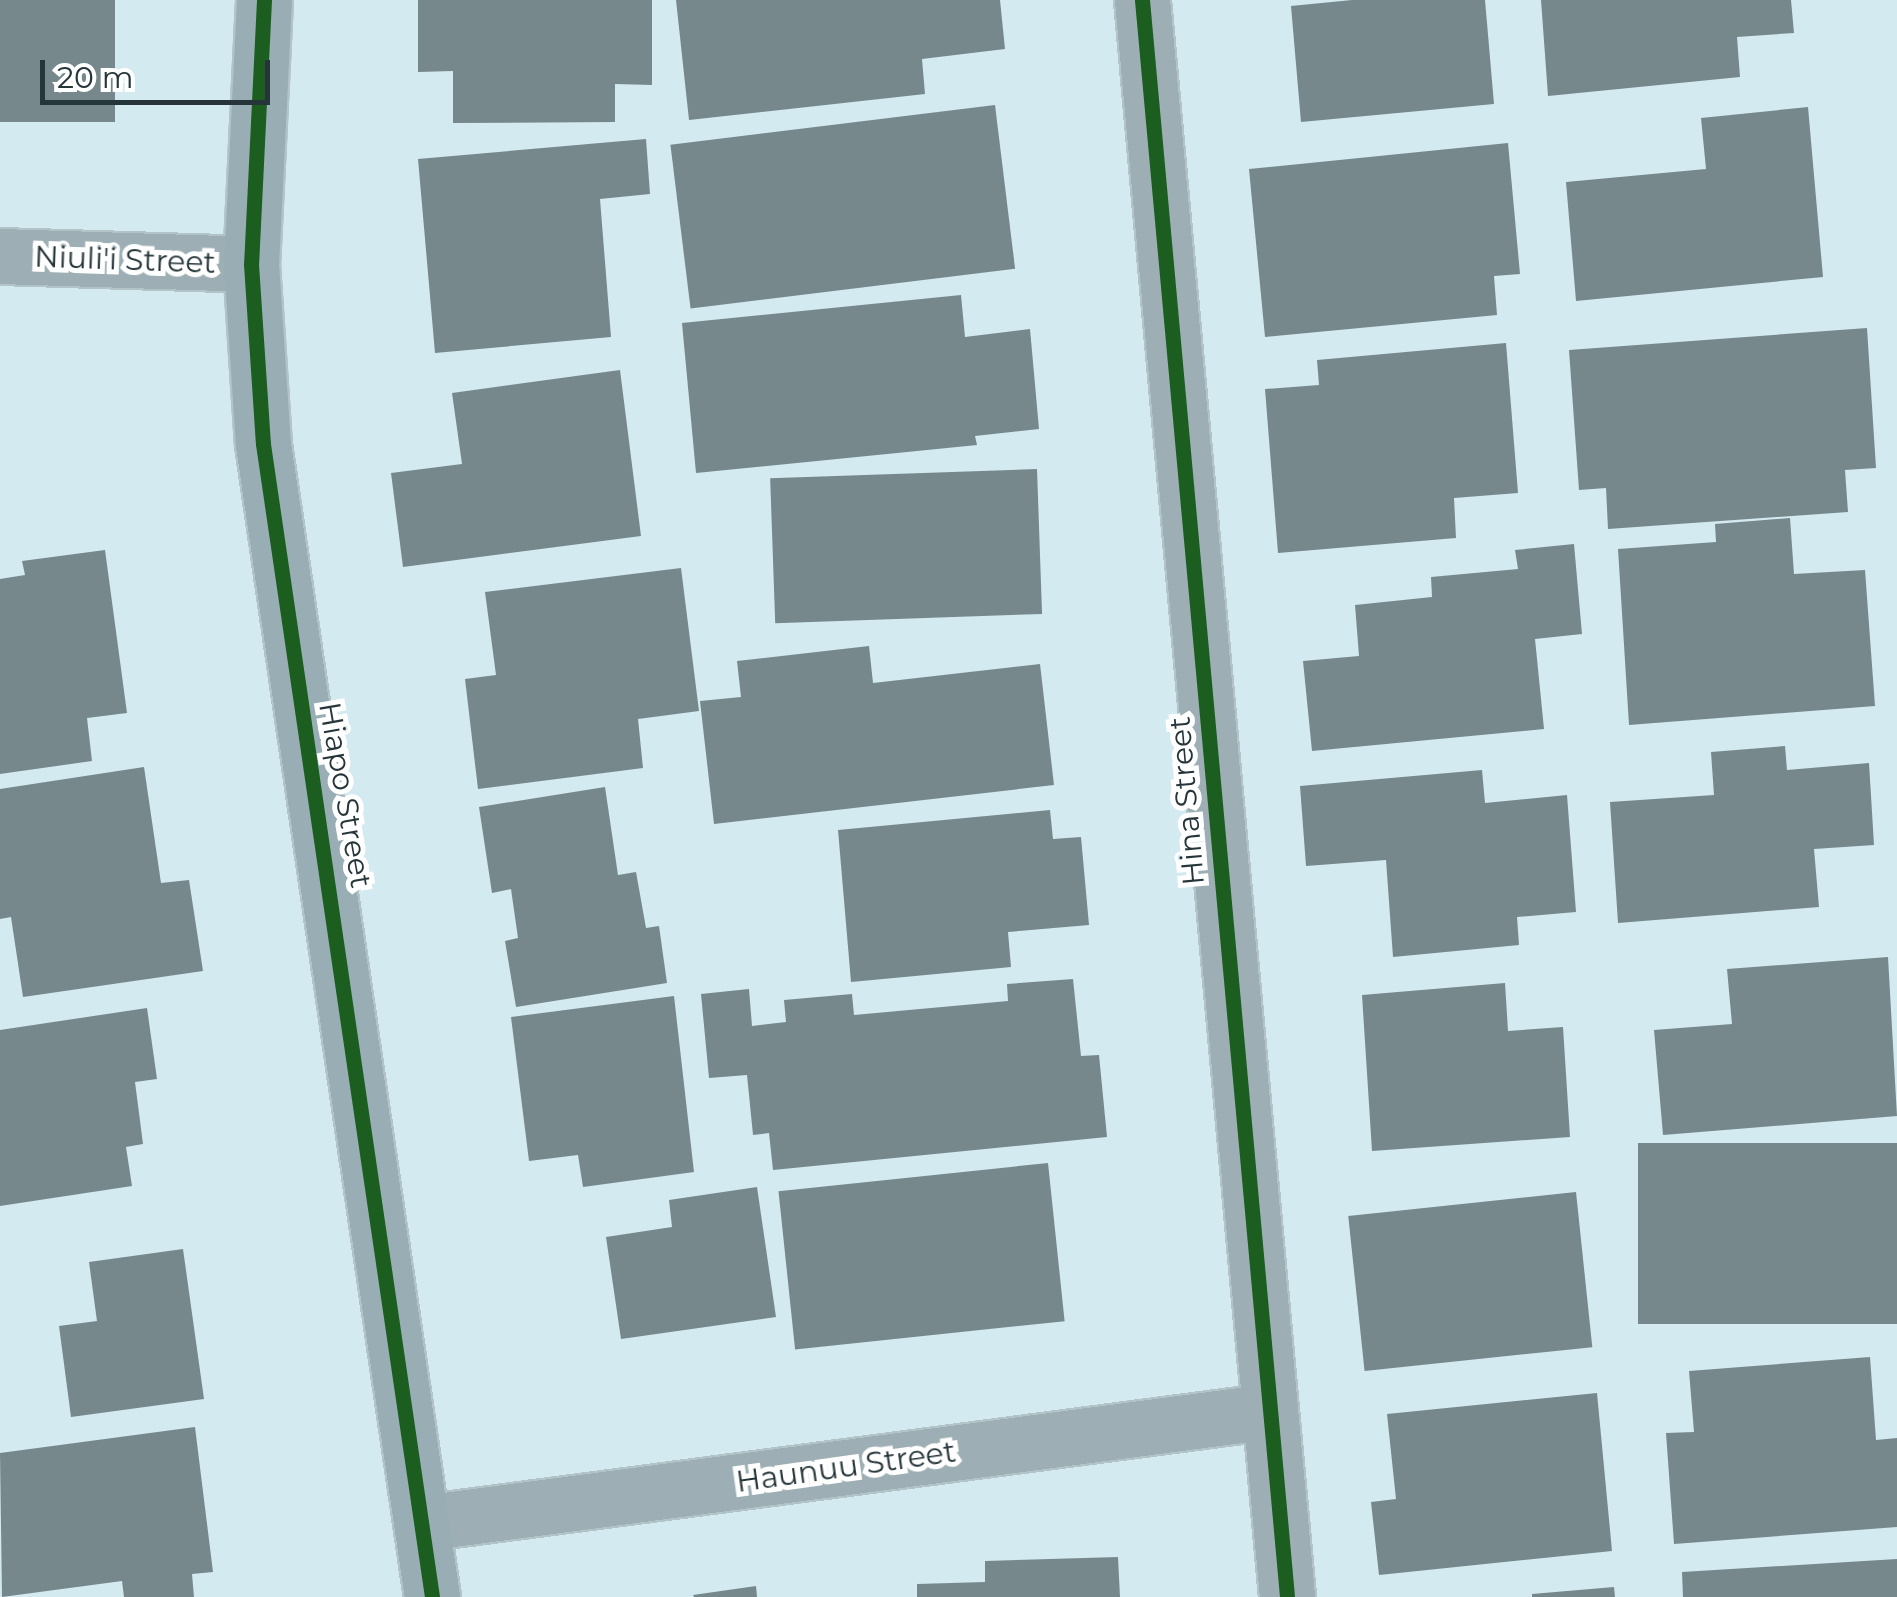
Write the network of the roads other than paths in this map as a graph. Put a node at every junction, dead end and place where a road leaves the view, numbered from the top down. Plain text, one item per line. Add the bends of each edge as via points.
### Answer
1 (264, 0) edge
2 (1142, 0) edge
3 (0, 256) edge
4 (251, 264) junction
5 (1270, 1411) junction
6 (422, 1523) junction
7 (432, 1597) edge
8 (1287, 1597) edge

1 - 4 street, Hiapo Street
2 - 5 street, Hina Street
3 - 4 street, Niuli'i Street
4 - 6 street, Hiapo Street via 282,603 336,904
5 - 6 street, Haunuu Street
5 - 8 street, Hina Street
6 - 7 street, Hiapo Street

